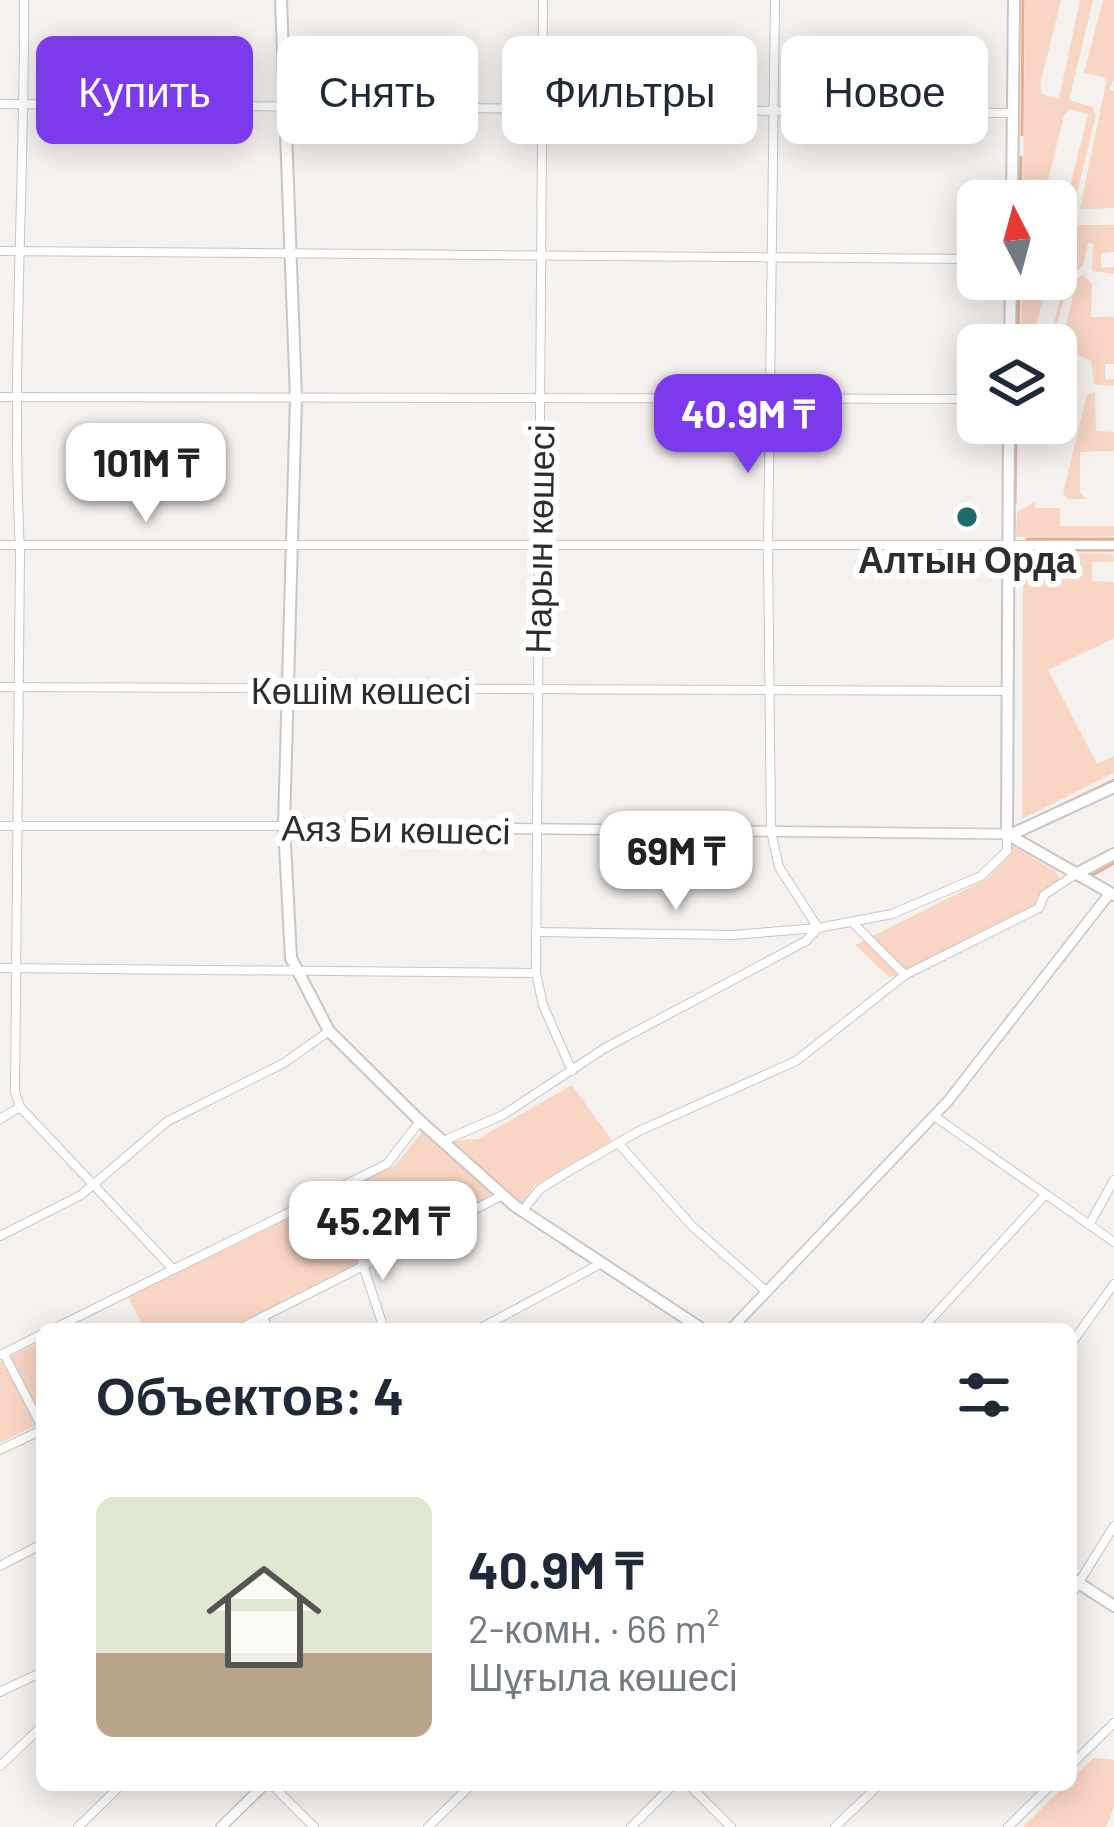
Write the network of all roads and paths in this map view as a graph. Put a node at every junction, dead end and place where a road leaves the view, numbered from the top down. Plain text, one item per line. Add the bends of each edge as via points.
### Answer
1 (23, 0) edge
2 (280, 0) edge
3 (543, 0) edge
4 (775, 0) edge
5 (1015, 0) edge
6 (281, 36) edge
7 (542, 36) edge
8 (0, 104) edge
9 (25, 104) junction
10 (277, 107) edge
11 (757, 111) edge
12 (773, 111) junction
13 (1013, 113) junction
14 (285, 144) edge
15 (541, 144) edge
16 (1012, 180) edge
17 (0, 250) edge
18 (21, 251) junction
19 (287, 252) junction
20 (540, 255) junction
21 (772, 257) junction
22 (957, 259) edge
23 (0, 397) edge
24 (21, 397) junction
25 (296, 398) junction
26 (541, 398) junction
27 (772, 398) junction
28 (957, 399) edge
29 (1009, 444) edge
30 (0, 545) edge
31 (20, 545) junction
32 (1007, 545) junction
33 (1114, 545) edge
34 (292, 548) junction
35 (537, 548) junction
36 (768, 548) junction
37 (0, 687) edge
38 (18, 687) junction
39 (288, 689) junction
40 (535, 690) junction
41 (771, 690) junction
42 (1009, 691) junction
43 (1114, 787) edge
44 (0, 826) edge
45 (19, 826) junction
46 (284, 826) junction
47 (536, 830) junction
48 (1029, 830) junction
49 (771, 831) junction
50 (1007, 834) junction
51 (1025, 845) junction
52 (1114, 854) edge
53 (1076, 874) junction
54 (1112, 894) edge
55 (853, 923) junction
56 (818, 928) junction
57 (536, 932) junction
58 (0, 968) edge
59 (16, 968) junction
60 (296, 972) junction
61 (536, 973) junction
62 (905, 975) junction
63 (328, 1031) junction
64 (0, 1067) edge
65 (14, 1067) junction
66 (572, 1071) junction
67 (20, 1106) junction
68 (934, 1116) junction
69 (0, 1119) edge
70 (420, 1121) junction
71 (443, 1141) junction
72 (618, 1143) junction
73 (1114, 1180) edge
74 (97, 1184) junction
75 (338, 1189) junction
76 (503, 1195) junction
77 (1044, 1196) junction
78 (522, 1211) junction
79 (1089, 1226) junction
80 (0, 1236) edge
81 (1114, 1242) edge
82 (602, 1263) junction
83 (172, 1268) junction
84 (363, 1268) junction
85 (1114, 1284) edge
86 (767, 1292) junction
87 (263, 1317) junction
88 (64, 1323) edge
89 (251, 1323) edge
90 (266, 1323) edge
91 (382, 1323) edge
92 (490, 1323) edge
93 (693, 1323) edge
94 (737, 1323) edge
95 (928, 1323) edge
96 (1077, 1336) edge
97 (36, 1337) edge
98 (2, 1355) edge
99 (36, 1417) edge
100 (36, 1431) edge
101 (0, 1450) edge
102 (1114, 1526) edge
103 (36, 1547) edge
104 (0, 1566) edge
105 (1077, 1582) edge
106 (1077, 1588) edge
107 (1114, 1606) edge
108 (36, 1675) edge
109 (0, 1692) edge
110 (1114, 1723) edge
111 (36, 1732) edge
112 (1077, 1759) edge
113 (0, 1766) edge
114 (115, 1791) edge
115 (261, 1791) edge
116 (275, 1791) edge
117 (465, 1791) edge
118 (668, 1791) edge
119 (695, 1791) edge
120 (873, 1791) edge
121 (1045, 1791) edge
122 (78, 1827) edge
123 (221, 1827) edge
124 (314, 1827) edge
125 (428, 1827) edge
126 (631, 1827) edge
127 (730, 1827) edge
128 (835, 1827) edge
129 (1008, 1827) edge

1 - 9 street
2 - 6 main road
3 - 7 street, Нарын көшесі
4 - 12 street
5 - 13 main road
8 - 9 street
9 - 10 street
9 - 18 street
11 - 12 street
12 - 13 street
12 - 21 street
13 - 16 main road
14 - 19 main road
15 - 20 street, Нарын көшесі
17 - 18 street
18 - 19 street
18 - 24 street
19 - 20 street
19 - 25 main road
20 - 21 street
20 - 26 street, Нарын көшесі
21 - 22 street
21 - 27 street
23 - 24 street
24 - 25 street
24 - 31 street via 14,480
25 - 26 street
25 - 34 main road
26 - 27 street
26 - 35 street, Нарын көшесі
27 - 28 street
27 - 36 street
29 - 32 main road
30 - 31 street
31 - 34 street
31 - 38 street
32 - 33 street
32 - 36 street
32 - 42 main road
34 - 35 street
34 - 39 main road
35 - 36 street
35 - 40 street, Нарын көшесі
36 - 41 street
37 - 38 street, Көшім көшесі
38 - 39 street, Көшім көшесі
38 - 45 street
39 - 40 street, Көшім көшесі
39 - 46 main road
40 - 41 street, Көшім көшесі
40 - 47 street, Нарын көшесі
41 - 42 street, Көшім көшесі
41 - 49 street
42 - 50 main road
43 - 48 main road
44 - 45 street, Аяз Би көшесі
45 - 46 street, Аяз Би көшесі
45 - 59 street
46 - 47 street, Аяз Би көшесі
46 - 60 main road via 286,935
47 - 49 street, Аяз Би көшесі
47 - 57 street, Нарын көшесі
48 - 50 main road
48 - 51 main road
49 - 50 street, Аяз Би көшесі
49 - 56 street via 779,867
50 - 51 main road
50 - 55 street via 1007,851 981,876
51 - 53 main road
52 - 53 main road
53 - 54 main road
53 - 62 street via 1044,895 1039,908
54 - 68 street
55 - 56 street
55 - 62 street
56 - 57 street
56 - 66 street
57 - 61 street, Нарын көшесі
58 - 59 street
59 - 60 street
59 - 65 street
60 - 61 street
60 - 63 main road
61 - 66 street, Нарын көшесі
62 - 72 street via 796,1060
63 - 70 main road
63 - 74 street via 284,1063 168,1121
64 - 65 street
65 - 67 street
66 - 71 street
67 - 69 street
67 - 74 street
68 - 77 street
68 - 86 street
70 - 71 main road
70 - 75 street via 392,1161
71 - 76 main road
72 - 78 street via 540,1189
72 - 86 street via 692,1226
73 - 79 street
74 - 80 street
74 - 83 street
75 - 83 street
75 - 84 street
76 - 78 main road
76 - 84 street
77 - 79 street
77 - 95 street
78 - 82 main road
79 - 81 street
82 - 92 street
82 - 93 main road
83 - 88 street
84 - 87 street
84 - 91 street
85 - 96 street
86 - 94 street
87 - 89 street
87 - 90 street
97 - 98 street
98 - 99 street
100 - 101 street
102 - 105 street
103 - 104 street
106 - 107 main road
108 - 109 street
110 - 112 street
111 - 113 street
114 - 122 street
115 - 123 street
116 - 124 street
117 - 125 street
118 - 126 street
119 - 127 street
120 - 128 street
121 - 129 street

